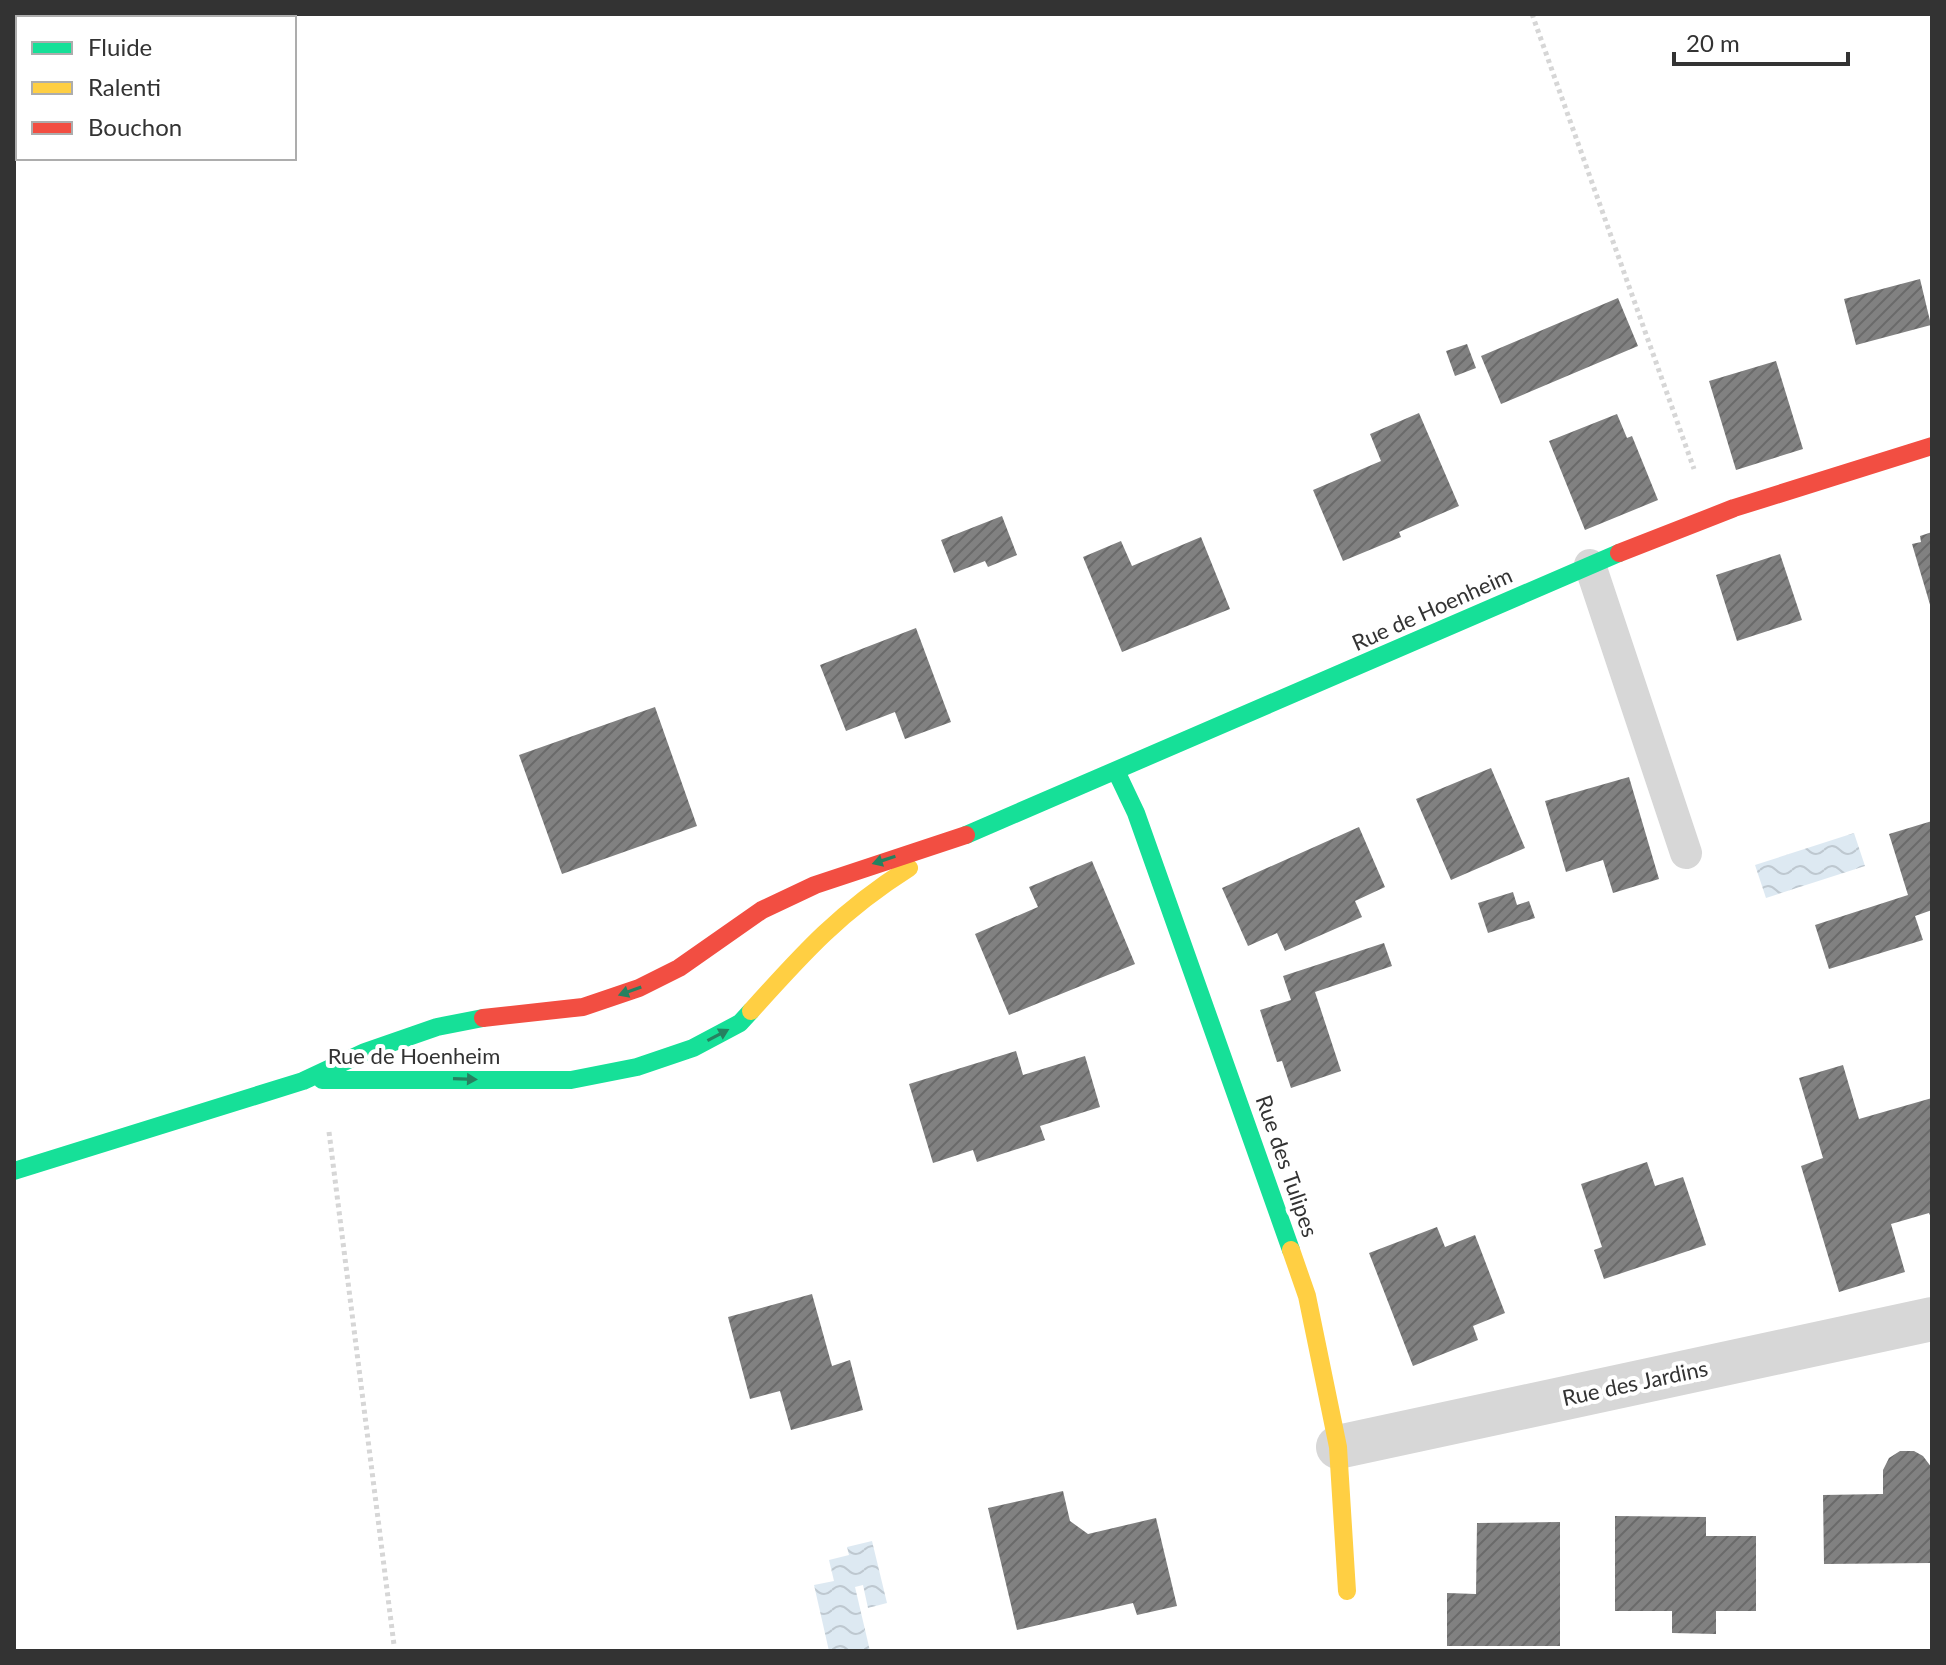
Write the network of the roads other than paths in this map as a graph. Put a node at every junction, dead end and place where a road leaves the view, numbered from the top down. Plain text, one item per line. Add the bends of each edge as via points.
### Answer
1 (1932, 446) edge
2 (1590, 565) junction
3 (1117, 773) junction
4 (959, 838) junction
5 (1686, 853) dead end
6 (303, 1081) junction
7 (14, 1171) edge
8 (1932, 1319) edge
9 (1338, 1447) junction
10 (1347, 1591) dead end

1 - 2 street, Rue de Hoenheim via 1711,516
2 - 3 street, Rue de Hoenheim
2 - 5 lane
3 - 4 street, Rue de Hoenheim
3 - 9 street, Rue des Tulipes via 1307,1296
4 -> 6 street, Rue de Hoenheim via 815,885 762,910 679,968 639,988 583,1007 495,1015 437,1027
6 -> 4 street, Rue de Hoenheim via 571,1080 637,1067 693,1048 740,1023 826,928 869,893
6 - 7 street
8 - 9 street, Rue des Jardins
9 - 10 street, Rue des Tulipes

